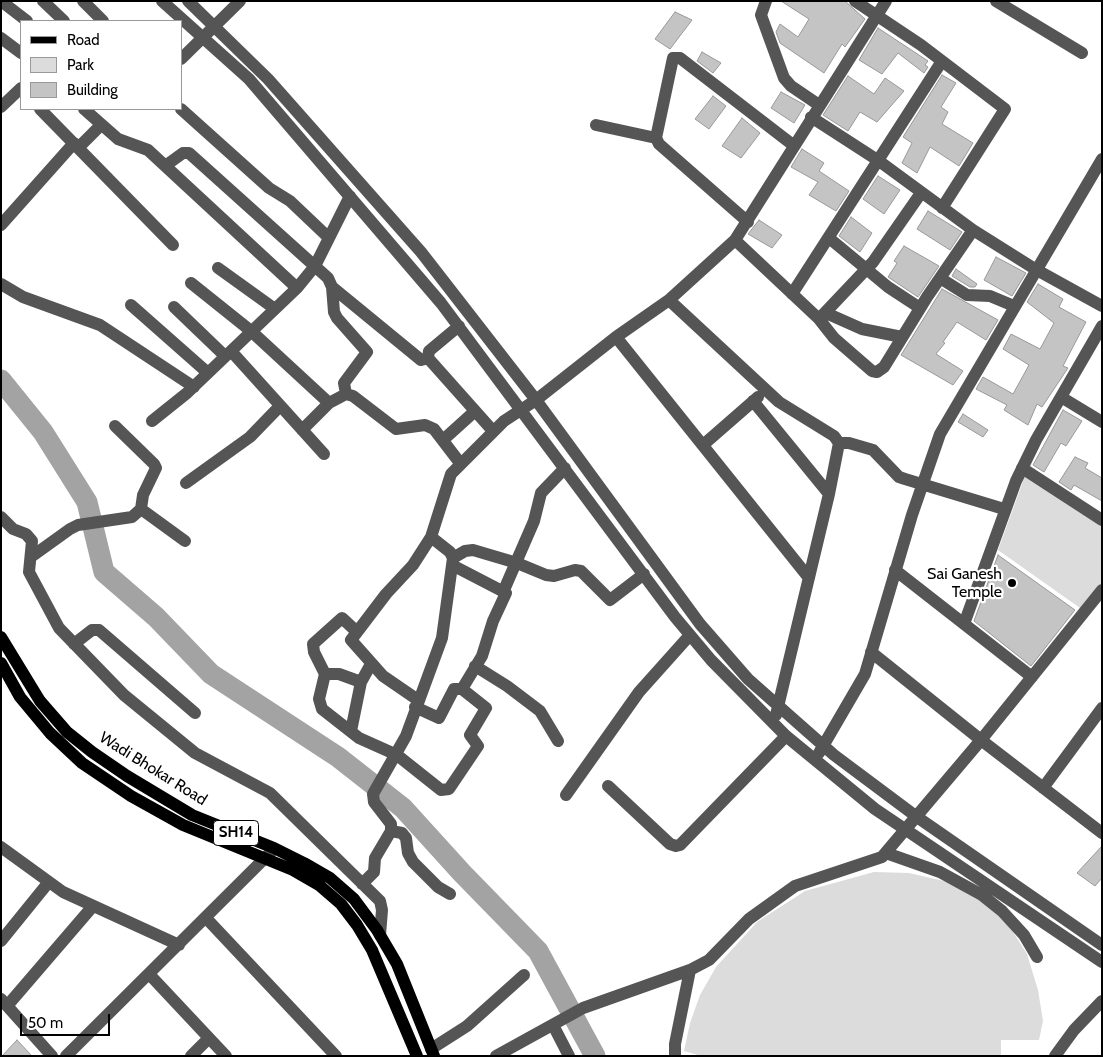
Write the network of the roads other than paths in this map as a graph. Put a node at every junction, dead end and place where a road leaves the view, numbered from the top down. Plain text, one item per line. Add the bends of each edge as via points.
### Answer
1 (1, 1) edge
2 (43, 1) edge
3 (83, 1) edge
4 (162, 1) edge
5 (188, 1) edge
6 (240, 1) edge
7 (766, 1) edge
8 (855, 1) edge
9 (886, 1) edge
10 (996, 1) edge
11 (875, 15) junction
12 (26, 20) edge
13 (63, 20) edge
14 (102, 20) edge
15 (216, 27) junction
16 (1, 38) edge
17 (203, 38) junction
18 (20, 52) edge
19 (1082, 53) dead end
20 (182, 58) edge
21 (942, 61) junction
22 (20, 90) edge
23 (819, 105) junction
24 (1, 106) edge
25 (182, 109) edge
26 (41, 110) edge
27 (85, 110) edge
28 (811, 117) junction
29 (100, 125) junction
30 (596, 125) dead end
31 (656, 138) junction
32 (793, 145) junction
33 (76, 146) junction
34 (1102, 159) edge
35 (879, 161) junction
36 (166, 166) junction
37 (921, 193) junction
38 (350, 196) junction
39 (373, 196) junction
40 (942, 208) junction
41 (360, 209) junction
42 (748, 222) junction
43 (1, 225) edge
44 (973, 230) junction
45 (329, 238) junction
46 (829, 238) junction
47 (734, 240) junction
48 (173, 245) dead end
49 (315, 266) junction
50 (218, 268) dead end
51 (867, 269) junction
52 (1035, 269) junction
53 (439, 274) junction
54 (940, 278) junction
55 (191, 283) dead end
56 (1, 284) edge
57 (426, 285) junction
58 (332, 287) junction
59 (297, 288) junction
60 (792, 294) junction
61 (669, 300) junction
62 (132, 304) dead end
63 (1014, 306) junction
64 (1102, 306) edge
65 (174, 307) dead end
66 (920, 308) junction
67 (275, 309) junction
68 (822, 316) junction
69 (459, 326) junction
70 (1102, 326) edge
71 (251, 331) junction
72 (616, 337) junction
73 (902, 337) junction
74 (228, 354) junction
75 (428, 358) junction
76 (208, 373) junction
77 (194, 387) junction
78 (765, 391) junction
79 (346, 394) junction
80 (1061, 397) junction
81 (536, 400) junction
82 (753, 402) junction
83 (329, 403) junction
84 (280, 406) junction
85 (521, 410) junction
86 (474, 412) junction
87 (152, 421) dead end
88 (1102, 422) edge
89 (115, 426) dead end
90 (302, 430) junction
91 (493, 431) junction
92 (443, 440) junction
93 (838, 443) junction
94 (703, 445) junction
95 (324, 454) dead end
96 (460, 463) junction
97 (565, 468) junction
98 (1022, 468) junction
99 (186, 483) dead end
100 (922, 485) junction
101 (829, 494) junction
102 (141, 509) junction
103 (1004, 509) junction
104 (1, 517) edge
105 (1102, 520) edge
106 (431, 537) junction
107 (185, 541) dead end
108 (31, 557) junction
109 (453, 562) junction
110 (517, 562) junction
111 (895, 570) junction
112 (644, 574) junction
113 (810, 578) junction
114 (504, 590) junction
115 (1102, 590) edge
116 (964, 624) junction
117 (356, 631) junction
118 (690, 635) junction
119 (1, 637) edge
120 (74, 644) junction
121 (871, 652) junction
122 (1, 662) edge
123 (371, 664) junction
124 (475, 666) junction
125 (325, 674) junction
126 (1032, 677) junction
127 (360, 682) junction
128 (462, 689) junction
129 (416, 703) junction
130 (779, 708) junction
131 (1102, 708) edge
132 (195, 714) dead end
133 (772, 722) junction
134 (351, 731) junction
135 (786, 736) junction
136 (981, 740) junction
137 (558, 741) dead end
138 (824, 747) junction
139 (396, 756) junction
140 (814, 759) junction
141 (608, 786) dead end
142 (1043, 788) junction
143 (566, 795) dead end
144 (917, 817) junction
145 (391, 831) junction
146 (905, 831) junction
147 (1102, 833) edge
148 (1, 847) edge
149 (270, 853) junction
150 (886, 853) junction
151 (48, 883) junction
152 (362, 884) junction
153 (450, 894) dead end
154 (93, 906) junction
155 (206, 918) junction
156 (380, 935) junction
157 (1, 941) edge
158 (179, 945) junction
159 (1102, 945) edge
160 (1037, 957) dead end
161 (1102, 962) edge
162 (690, 970) junction
163 (149, 974) junction
164 (524, 975) dead end
165 (1102, 1001) edge
166 (4, 1002) edge
167 (553, 1025) junction
168 (209, 1038) junction
169 (432, 1052) edge
170 (1061, 1054) edge
171 (52, 1056) edge
172 (66, 1056) edge
173 (191, 1056) edge
174 (226, 1056) edge
175 (336, 1056) edge
176 (417, 1056) edge
177 (496, 1056) edge
178 (570, 1056) edge
179 (675, 1056) edge

1 - 12 street
2 - 13 street
3 - 14 street
4 - 17 street
5 - 15 street
6 - 15 street
7 - 23 street via 761,16 784,78
8 - 11 street
9 - 11 street
10 - 19 street
11 - 21 street
11 - 23 street
15 - 17 street
15 - 39 street via 268,78
16 - 18 street
17 - 20 street
17 - 38 street via 248,79
21 - 35 street
21 - 40 street via 1005,109
22 - 24 street
23 - 28 street
25 - 45 street
26 - 33 street
27 - 29 street
28 - 32 street
28 - 35 street
29 - 33 street
29 - 36 street via 118,140 148,150
30 - 31 street
31 - 32 street via 676,56
31 - 42 street
32 - 42 street
33 - 43 street
33 - 48 street
34 - 52 street
35 - 37 street
35 - 46 street
36 - 49 street via 183,153 189,153
36 - 59 street
37 - 40 street
37 - 51 street
38 - 41 street
38 - 45 street
39 - 41 street
39 - 53 street
40 - 44 street
41 - 57 street
42 - 47 street
44 - 52 street
44 - 54 street
45 - 49 street
46 - 51 street
46 - 60 street
47 - 60 street
47 - 61 street
49 - 58 street via 328,278
49 - 59 street
50 - 67 street
51 - 66 street
51 - 68 street
52 - 63 street
52 - 64 street
53 - 57 street
53 - 81 street
54 - 63 street via 967,295 990,296
54 - 66 street
55 - 71 street
56 - 77 street via 23,297 100,325
57 - 69 street
58 - 75 street via 421,360
58 - 79 street via 337,318 367,352 344,383
59 - 67 street
60 - 68 street
61 - 72 street
61 - 78 street
62 - 76 street
63 - 100 street via 940,434
65 - 74 street
66 - 73 street
67 - 71 street
68 - 73 street
68 - 73 street via 834,338 872,371 877,372 884,367
69 - 75 street via 429,351
69 - 85 street
70 - 80 street
71 - 74 street
71 - 83 street
72 - 81 street
72 - 94 street
74 - 76 street
74 - 84 street
75 - 86 street
76 - 77 street
77 - 87 street
78 - 82 street
78 - 93 street via 834,436
79 - 83 street
79 - 92 street via 390,426 403,429 424,425 434,429
80 - 88 street
80 - 98 street
81 - 85 street
81 - 130 street via 700,624 748,679
82 - 94 street
82 - 101 street
83 - 90 street
84 - 90 street
84 - 99 street via 250,437
85 - 91 street
85 - 97 street
86 - 91 street
86 - 92 street
89 - 102 street via 156,468 143,495
90 - 95 street
91 - 96 street
92 - 96 street
93 - 100 street via 864,446 880,456 899,477
93 - 101 street
94 - 113 street
96 - 106 street via 447,483
97 - 110 street via 541,493 534,521
97 - 112 street
98 - 103 street
98 - 105 street
100 - 103 street
100 - 111 street
101 - 113 street
102 - 107 street
102 - 108 street via 132,517 78,525
103 - 116 street
104 - 108 street via 12,529 30,537 34,544
106 - 109 street via 450,552
106 - 117 street via 413,566
108 - 120 street via 30,575 56,625
109 - 110 street via 473,550
109 - 114 street
109 - 129 street via 442,638
110 - 112 street via 554,576 582,571 610,600
110 - 114 street
111 - 116 street
111 - 121 street
112 - 118 street
113 - 130 street
114 - 124 street via 506,596
115 - 126 street
116 - 126 street
117 - 123 street via 350,640
117 - 125 street via 342,618 313,644
118 - 133 street
118 - 143 street via 639,692
119 - 149 main road, Wadi Bhokar Road / SH14 via 40,701 68,732 92,752 192,815
120 - 132 street via 92,630 99,630
120 - 152 street via 124,695 195,753 270,793
121 - 136 street
121 - 138 street via 865,674
122 - 149 main road, Wadi Bhokar Road / SH14 via 20,697 50,733 82,763 130,796 183,825
123 - 127 street
123 - 129 street
124 - 128 street
124 - 137 street via 540,711
125 - 127 street via 339,674
125 - 134 street via 319,704
126 - 136 street
127 - 134 street
128 - 129 street via 454,689 438,718
128 - 139 street via 486,710 470,735 478,746 449,789 441,790
129 - 139 street
130 - 133 street
130 - 138 street
131 - 142 street
133 - 135 street
134 - 139 street
135 - 140 street
135 - 141 street via 680,845 670,844
136 - 142 street
136 - 144 street
138 - 140 street
138 - 144 street
139 - 145 street via 373,794 374,802 391,824
140 - 146 street
142 - 147 street
144 - 146 street
144 - 159 street
145 - 152 street via 375,858 374,872
145 - 153 street via 402,833 413,862 438,887
146 - 150 street
146 - 161 street
148 - 151 street
149 - 155 street
149 - 156 main road, Wadi Bhokar Road / SH14 via 330,878 354,899
149 - 176 main road, Wadi Bhokar Road / SH14 via 320,885 341,904 357,925 372,950
150 - 160 street via 940,872 982,895 1024,935
150 - 162 street via 795,886 749,919 709,960
151 - 154 street
151 - 157 street
152 - 156 street via 382,905
154 - 158 street
154 - 166 street
155 - 158 street
155 - 175 street
156 - 169 main road, Wadi Bhokar Road / SH14 via 397,964
158 - 163 street
162 - 167 street via 583,1008
162 - 179 street
163 - 168 street
163 - 172 street
164 - 169 street via 467,1026
165 - 170 street via 1074,1030
166 - 171 street
167 - 177 street
167 - 178 street
168 - 173 street
168 - 174 street

